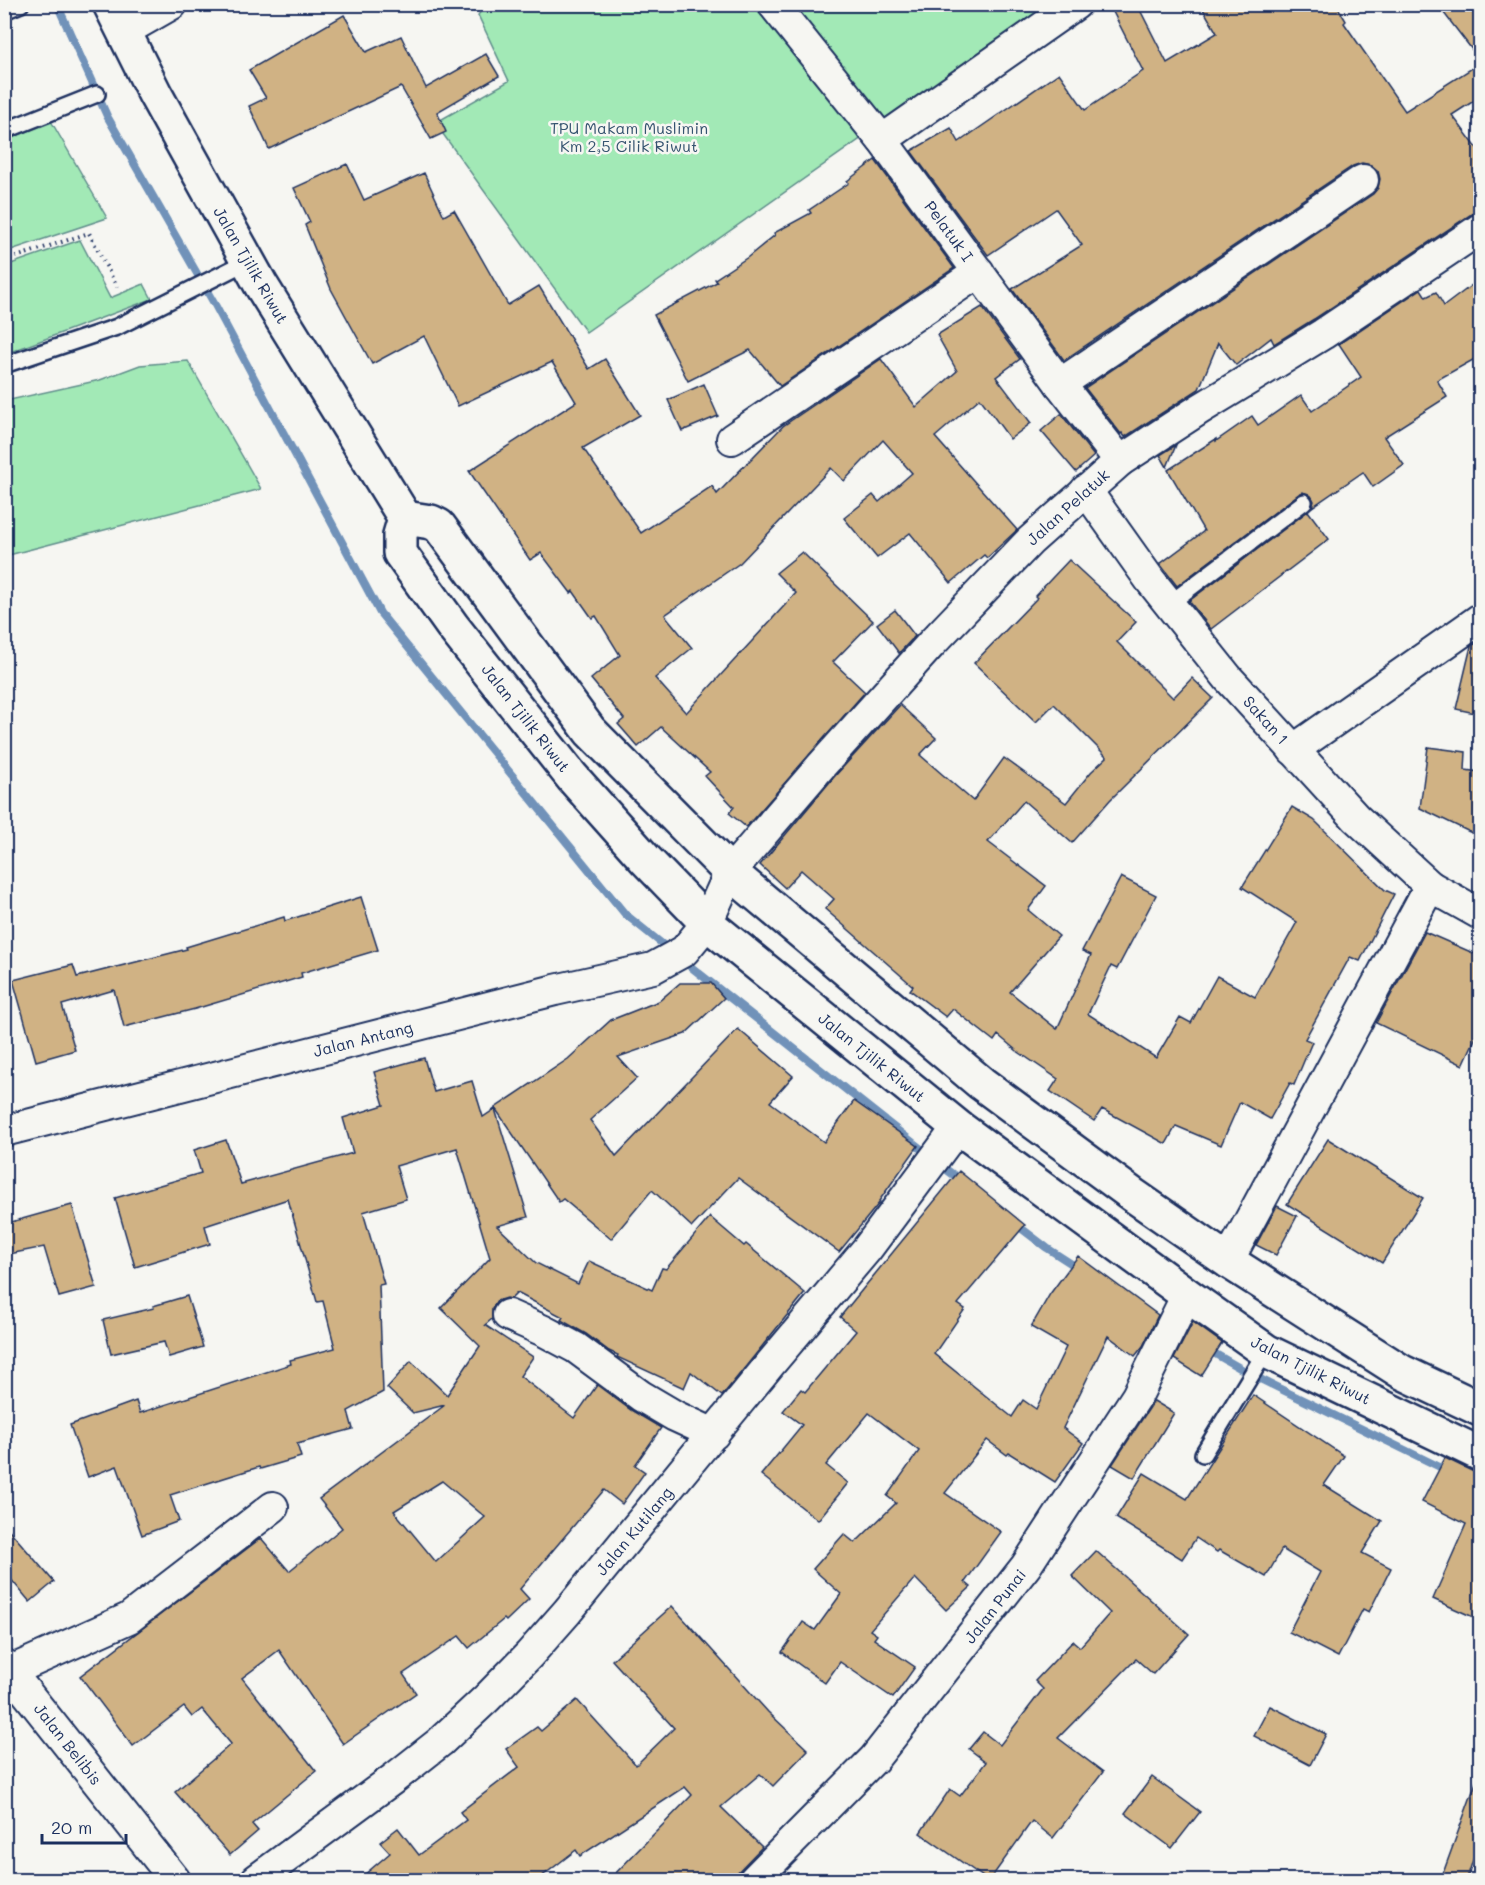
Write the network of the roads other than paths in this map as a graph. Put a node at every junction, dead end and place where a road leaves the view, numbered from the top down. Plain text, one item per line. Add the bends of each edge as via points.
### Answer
1 (21, 4) edge
2 (172, 4) edge
3 (773, 4) edge
4 (1076, 4) edge
5 (4, 11) edge
6 (117, 18) edge
7 (97, 94) dead end
8 (4, 131) edge
9 (882, 140) junction
10 (1363, 180) dead end
11 (1480, 229) edge
12 (248, 261) junction
13 (979, 272) junction
14 (4, 365) edge
15 (1060, 384) junction
16 (732, 439) dead end
17 (1120, 461) junction
18 (1086, 490) junction
19 (1304, 502) dead end
20 (405, 518) junction
21 (1169, 604) junction
22 (1480, 619) edge
23 (1293, 750) junction
24 (729, 872) junction
25 (1430, 886) junction
26 (1480, 914) edge
27 (707, 923) junction
28 (958, 1127) junction
29 (4, 1131) edge
30 (1228, 1261) junction
31 (1186, 1295) junction
32 (508, 1315) dead end
33 (1266, 1351) junction
34 (1480, 1409) edge
35 (714, 1434) junction
36 (1203, 1454) dead end
37 (1480, 1454) edge
38 (273, 1507) dead end
39 (6, 1669) edge
40 (175, 1881) edge
41 (256, 1881) edge
42 (754, 1881) edge

1 - 5 lane
2 - 6 street
3 - 9 street, Pelatuk I
4 - 9 street
6 - 12 highway, Jalan Tjilik Riwut
7 - 8 lane
9 - 13 street, Pelatuk I
10 - 15 street
11 - 17 street, Jalan Pelatuk via 1323,334
12 - 14 lane via 117,327
12 - 20 highway, Jalan Tjilik Riwut
13 - 15 street, Pelatuk I
13 - 16 street
15 - 17 street, Pelatuk I
17 - 18 street, Jalan Pelatuk
18 - 21 street, Sakan 1
18 - 24 street, Jalan Pelatuk via 978,594
19 - 21 lane
20 - 24 highway via 439,526 590,731
20 - 27 highway, Jalan Tjilik Riwut via 400,553 453,627 573,777
21 - 23 street, Sakan 1
22 - 23 street
23 - 25 street, Sakan 1 via 1356,818
24 - 27 street, Jalan Pelatuk
24 - 30 highway via 981,1083
25 - 26 street, Sakan 1
25 - 30 street
27 - 28 highway, Jalan Tjilik Riwut
27 - 29 street, Jalan Antang via 684,951 653,968
28 - 31 highway, Jalan Tjilik Riwut
28 - 35 street, Jalan Kutilang via 867,1250
30 - 34 highway via 1401,1372
31 - 33 highway, Jalan Tjilik Riwut
31 - 42 street, Jalan Punai via 1137,1396 1026,1566 874,1759
32 - 35 street via 576,1348 641,1396
33 - 36 lane
33 - 37 highway, Jalan Tjilik Riwut
35 - 41 street, Jalan Kutilang via 567,1612 488,1698 440,1742
38 - 39 street via 129,1618
39 - 40 street, Jalan Belibis

